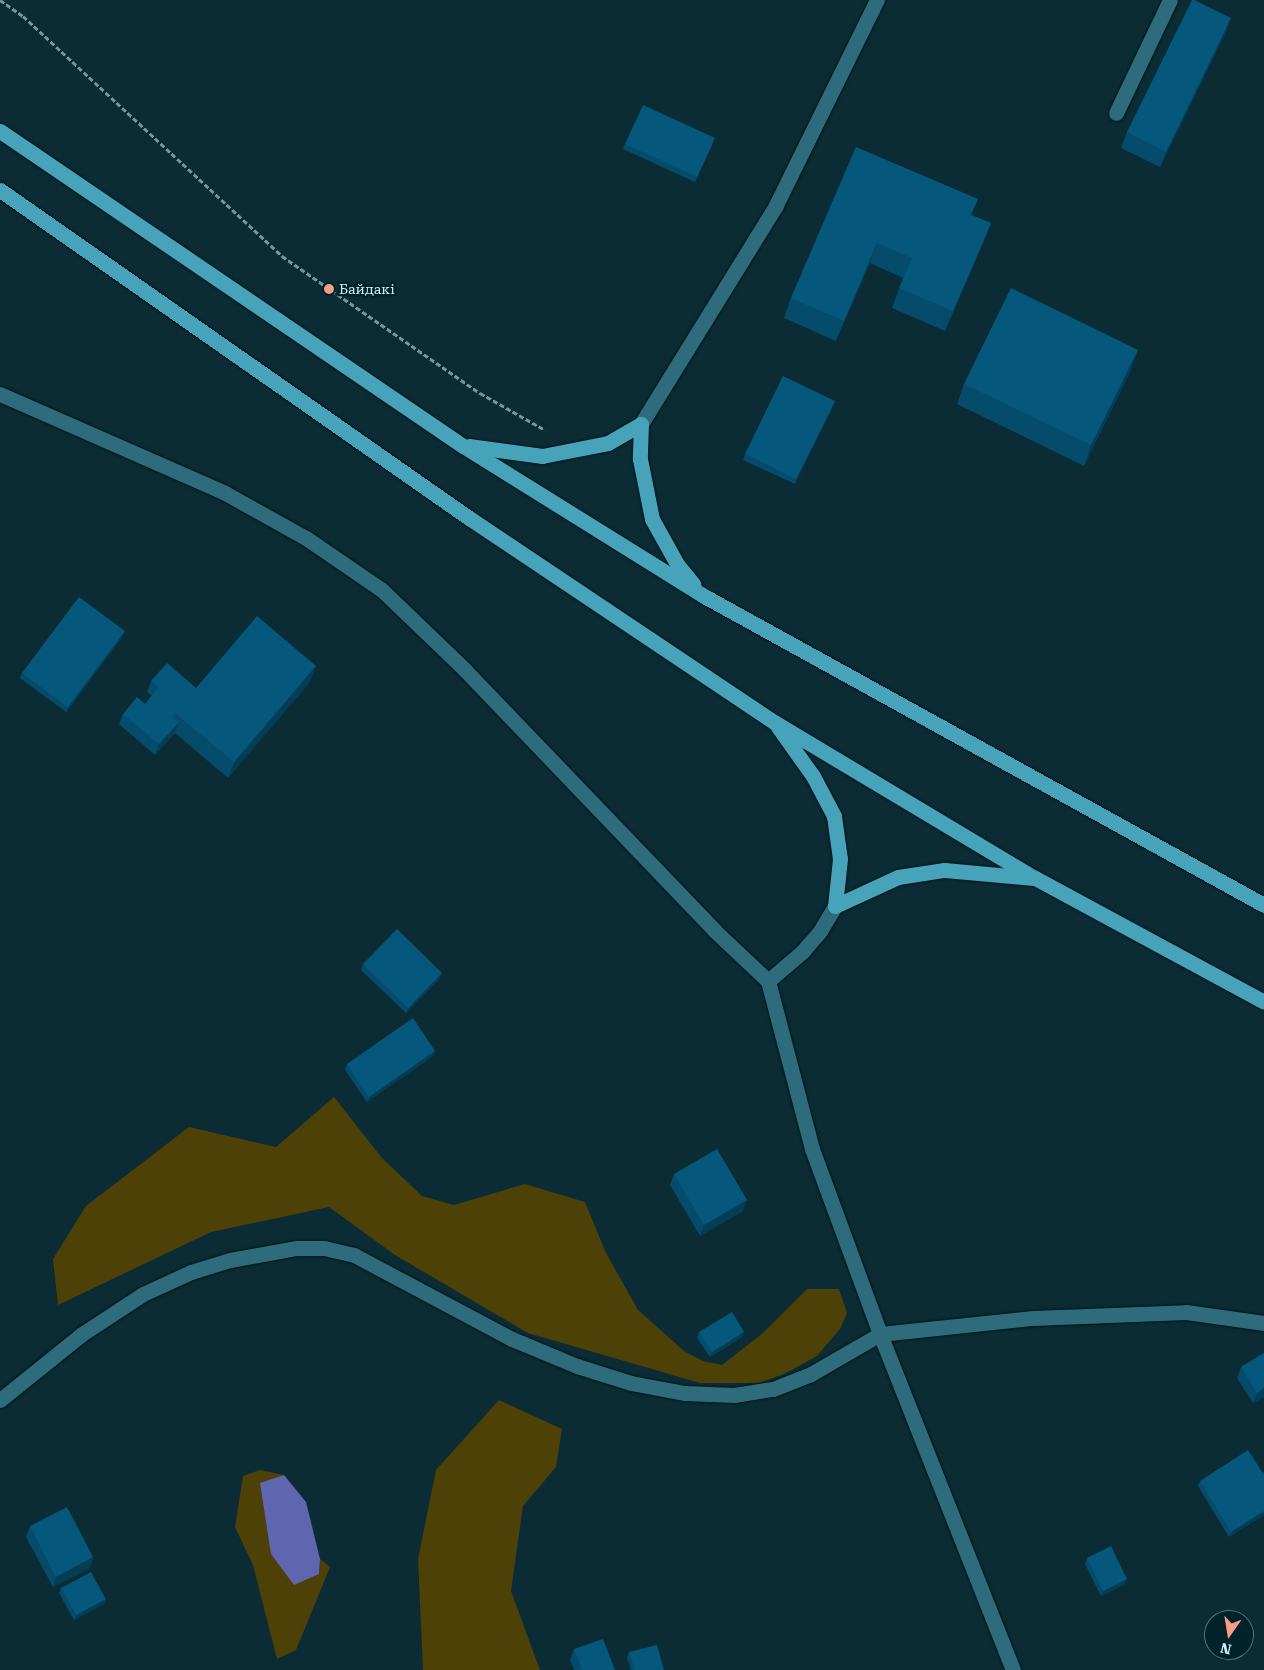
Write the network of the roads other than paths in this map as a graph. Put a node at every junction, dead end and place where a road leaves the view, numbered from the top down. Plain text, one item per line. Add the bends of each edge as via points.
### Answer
1 (877, 0) edge
2 (1170, 0) edge
3 (1116, 113) dead end
4 (0, 131) edge
5 (0, 190) edge
6 (0, 394) edge
7 (641, 424) junction
8 (463, 446) junction
9 (704, 596) junction
10 (774, 722) junction
11 (1035, 878) junction
12 (1264, 905) edge
13 (836, 906) junction
14 (768, 981) junction
15 (1264, 1002) edge
16 (1264, 1323) edge
17 (880, 1334) junction
18 (0, 1400) edge
19 (1013, 1670) edge

1 - 7 street via 776,205
2 - 3 street
4 - 8 highway
5 - 10 highway via 460,513
6 - 14 street via 225,493 306,538 382,590 466,670 715,931
7 - 8 highway via 608,443 542,456
7 - 9 highway via 640,458 652,519 676,564
8 - 9 highway
9 - 12 highway
10 - 11 highway
10 - 13 highway via 813,776 834,816 840,859
11 - 13 highway via 944,870 898,877
11 - 15 highway
13 - 14 street via 814,938
14 - 17 street via 812,1149
16 - 17 street via 1186,1312 1033,1318
17 - 18 street via 811,1374 773,1389 734,1395 685,1393 631,1383 577,1366 512,1338 354,1255 324,1248 297,1248 230,1260 191,1272 143,1294 82,1334
17 - 19 street

